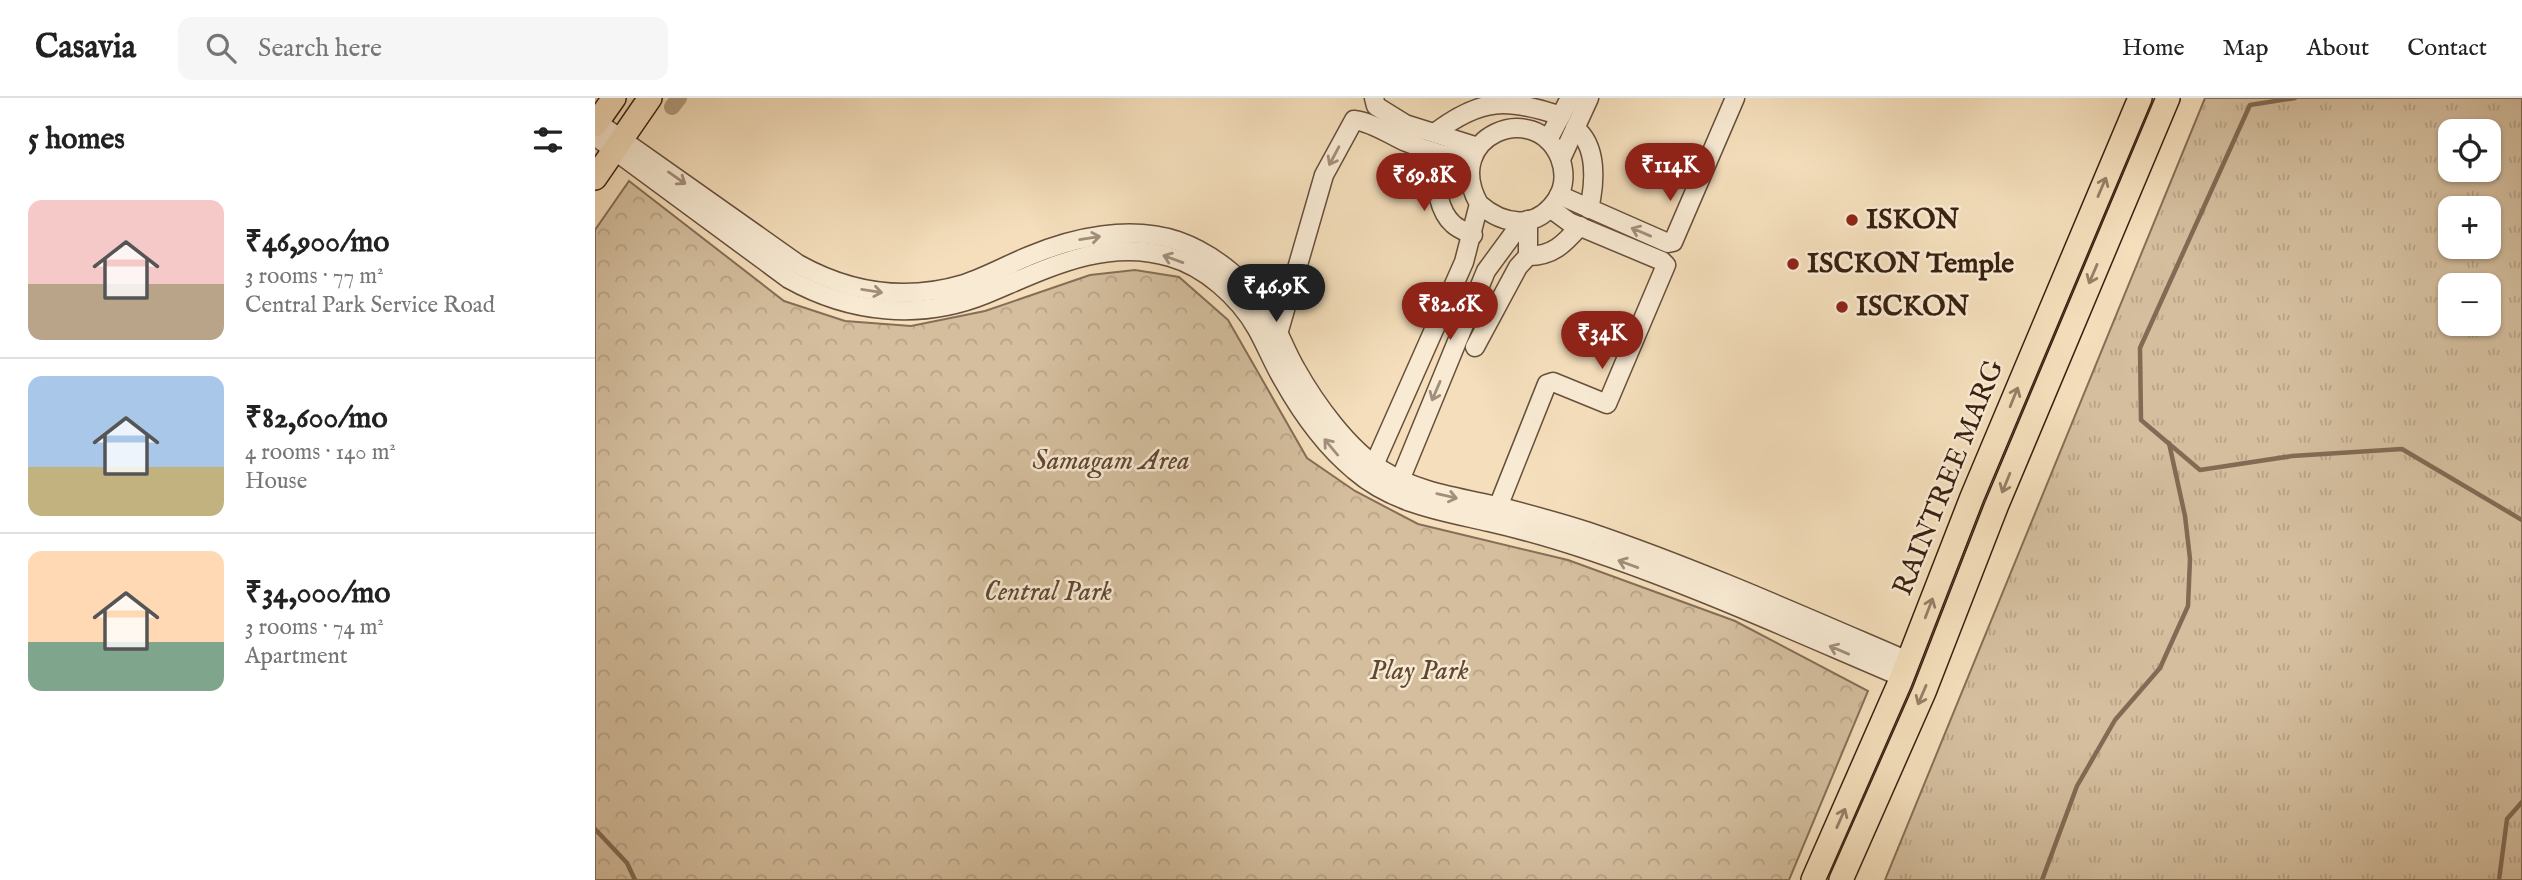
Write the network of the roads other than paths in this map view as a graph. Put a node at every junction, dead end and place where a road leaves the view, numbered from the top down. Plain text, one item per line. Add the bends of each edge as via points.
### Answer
1 (614, 98) edge
2 (650, 98) edge
3 (1374, 98) edge
4 (1570, 98) edge
5 (1589, 98) edge
6 (1735, 98) edge
7 (2140, 98) edge
8 (2168, 98) edge
9 (1561, 116) junction
10 (596, 128) edge
11 (1576, 128) junction
12 (1436, 132) junction
13 (1548, 140) junction
14 (618, 144) junction
15 (1433, 152) junction
16 (1475, 154) junction
17 (1561, 159) junction
18 (595, 178) edge
19 (1555, 202) junction
20 (1479, 204) junction
21 (1589, 209) junction
22 (1525, 221) junction
23 (1580, 226) junction
24 (1473, 236) junction
25 (1528, 256) junction
26 (1278, 334) junction
27 (1475, 347) dead end
28 (1371, 473) junction
29 (1396, 488) junction
30 (1498, 507) junction
31 (1905, 669) junction
32 (1813, 880) edge
33 (1841, 880) edge

1 - 10 main road
2 - 14 main road
3 - 12 street via 1376,106 1405,124
4 - 9 street
5 - 11 street
6 -> 21 street via 1672,242
31 -> 7 main road, RAINTREE MARG
8 -> 33 main road, RAINTREE MARG via 1996,507 1924,692
9 - 12 street via 1511,99 1486,100
9 - 13 street
10 - 14 street
11 - 17 street
11 - 21 street via 1585,135 1591,156
12 - 16 street
13 - 16 street via 1518,128 1496,133
13 - 17 street
14 - 18 main road
14 -> 26 street via 798,264 848,286 888,293 932,291 978,279 1075,240 1151,236 1179,241 1230,272 1256,297
28 -> 14 street via 1339,456 1309,419 1243,308 1205,274 1173,257 1142,252 1097,254 1049,266 952,304 901,311 866,307 823,296 789,279
15 - 16 street via 1445,157
15 - 24 street via 1444,214 1454,226
15 -> 26 street via 1354,120 1324,175
16 - 20 street via 1469,175
17 - 19 street via 1564,180
19 - 21 street
19 - 22 street
19 - 23 street
20 - 22 street via 1506,221
20 - 24 street
22 - 25 street
22 -> 29 street via 1486,271
23 - 25 street via 1562,246 1543,256
23 - 30 street via 1665,265 1607,404 1553,382 1547,384
24 - 28 street
25 - 27 street
26 - 28 street via 1295,368
28 - 29 street
29 -> 30 street
31 -> 29 street via 1538,534 1428,509
30 - 31 street via 1633,548 1761,598
32 -> 31 main road, RAINTREE MARG

